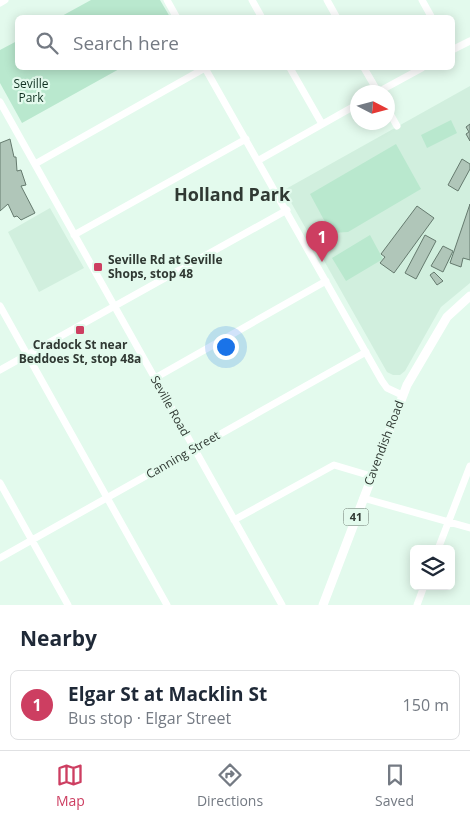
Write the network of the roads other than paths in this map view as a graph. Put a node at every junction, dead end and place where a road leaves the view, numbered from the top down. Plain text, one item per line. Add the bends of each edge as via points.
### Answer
1 (5, 0) edge
2 (168, 0) edge
3 (252, 0) edge
4 (327, 0) edge
5 (422, 0) edge
6 (0, 3) edge
7 (176, 15) edge
8 (260, 15) edge
9 (335, 15) edge
10 (430, 15) edge
11 (470, 40) edge
12 (455, 48) edge
13 (201, 70) edge
14 (206, 70) edge
15 (291, 70) edge
16 (365, 70) edge
17 (418, 70) edge
18 (374, 85) edge
19 (391, 85) edge
20 (0, 102) edge
21 (350, 108) edge
22 (322, 124) junction
23 (246, 139) junction
24 (259, 160) junction
25 (35, 164) junction
26 (287, 210) junction
27 (74, 235) junction
28 (326, 281) junction
29 (470, 296) edge
30 (0, 306) edge
31 (114, 306) junction
32 (366, 352) junction
33 (27, 355) junction
34 (0, 370) edge
35 (154, 378) junction
36 (402, 395) junction
37 (194, 449) junction
38 (470, 466) edge
39 (371, 476) junction
40 (0, 483) edge
41 (107, 498) junction
42 (363, 498) junction
43 (234, 520) junction
44 (449, 522) junction
45 (470, 528) edge
46 (32, 540) junction
47 (440, 545) edge
48 (0, 558) edge
49 (423, 590) edge
50 (68, 605) edge
51 (167, 605) edge
52 (282, 605) edge
53 (323, 605) edge
54 (417, 605) edge

1 - 6 street
2 - 7 street
3 - 8 street
4 - 9 street
5 - 10 street
11 - 12 street
13 - 25 street
14 - 23 street
15 - 22 street
16 - 18 street
17 - 19 street
20 - 25 street, Seville Road
21 - 22 street
22 - 24 street
23 - 24 street
23 - 27 street
24 - 26 street
25 - 27 street, Seville Road
26 - 28 street
26 - 31 street
27 - 31 street, Seville Road
28 - 32 street
28 - 35 street
29 - 36 main road, Cavendish Road / 41 via 447,317
30 - 33 street
31 - 33 street
31 - 35 street, Seville Road
32 - 36 street via 386,386
32 - 37 street, Canning Street
33 - 34 street
33 - 41 street
35 - 37 street, Seville Road
36 - 39 main road, Cavendish Road / 41
37 - 41 street, Canning Street
37 - 43 street, Seville Road
38 - 44 street
39 - 42 main road, Cavendish Road / 41
39 - 43 street via 334,466
40 - 46 street
41 - 46 street, Canning Street
41 - 51 street
42 - 44 street
42 - 53 main road, Cavendish Road / 41
43 - 52 street, Seville Road
44 - 45 street
44 - 47 street
46 - 48 street, Canning Street
46 - 50 street
49 - 54 street

